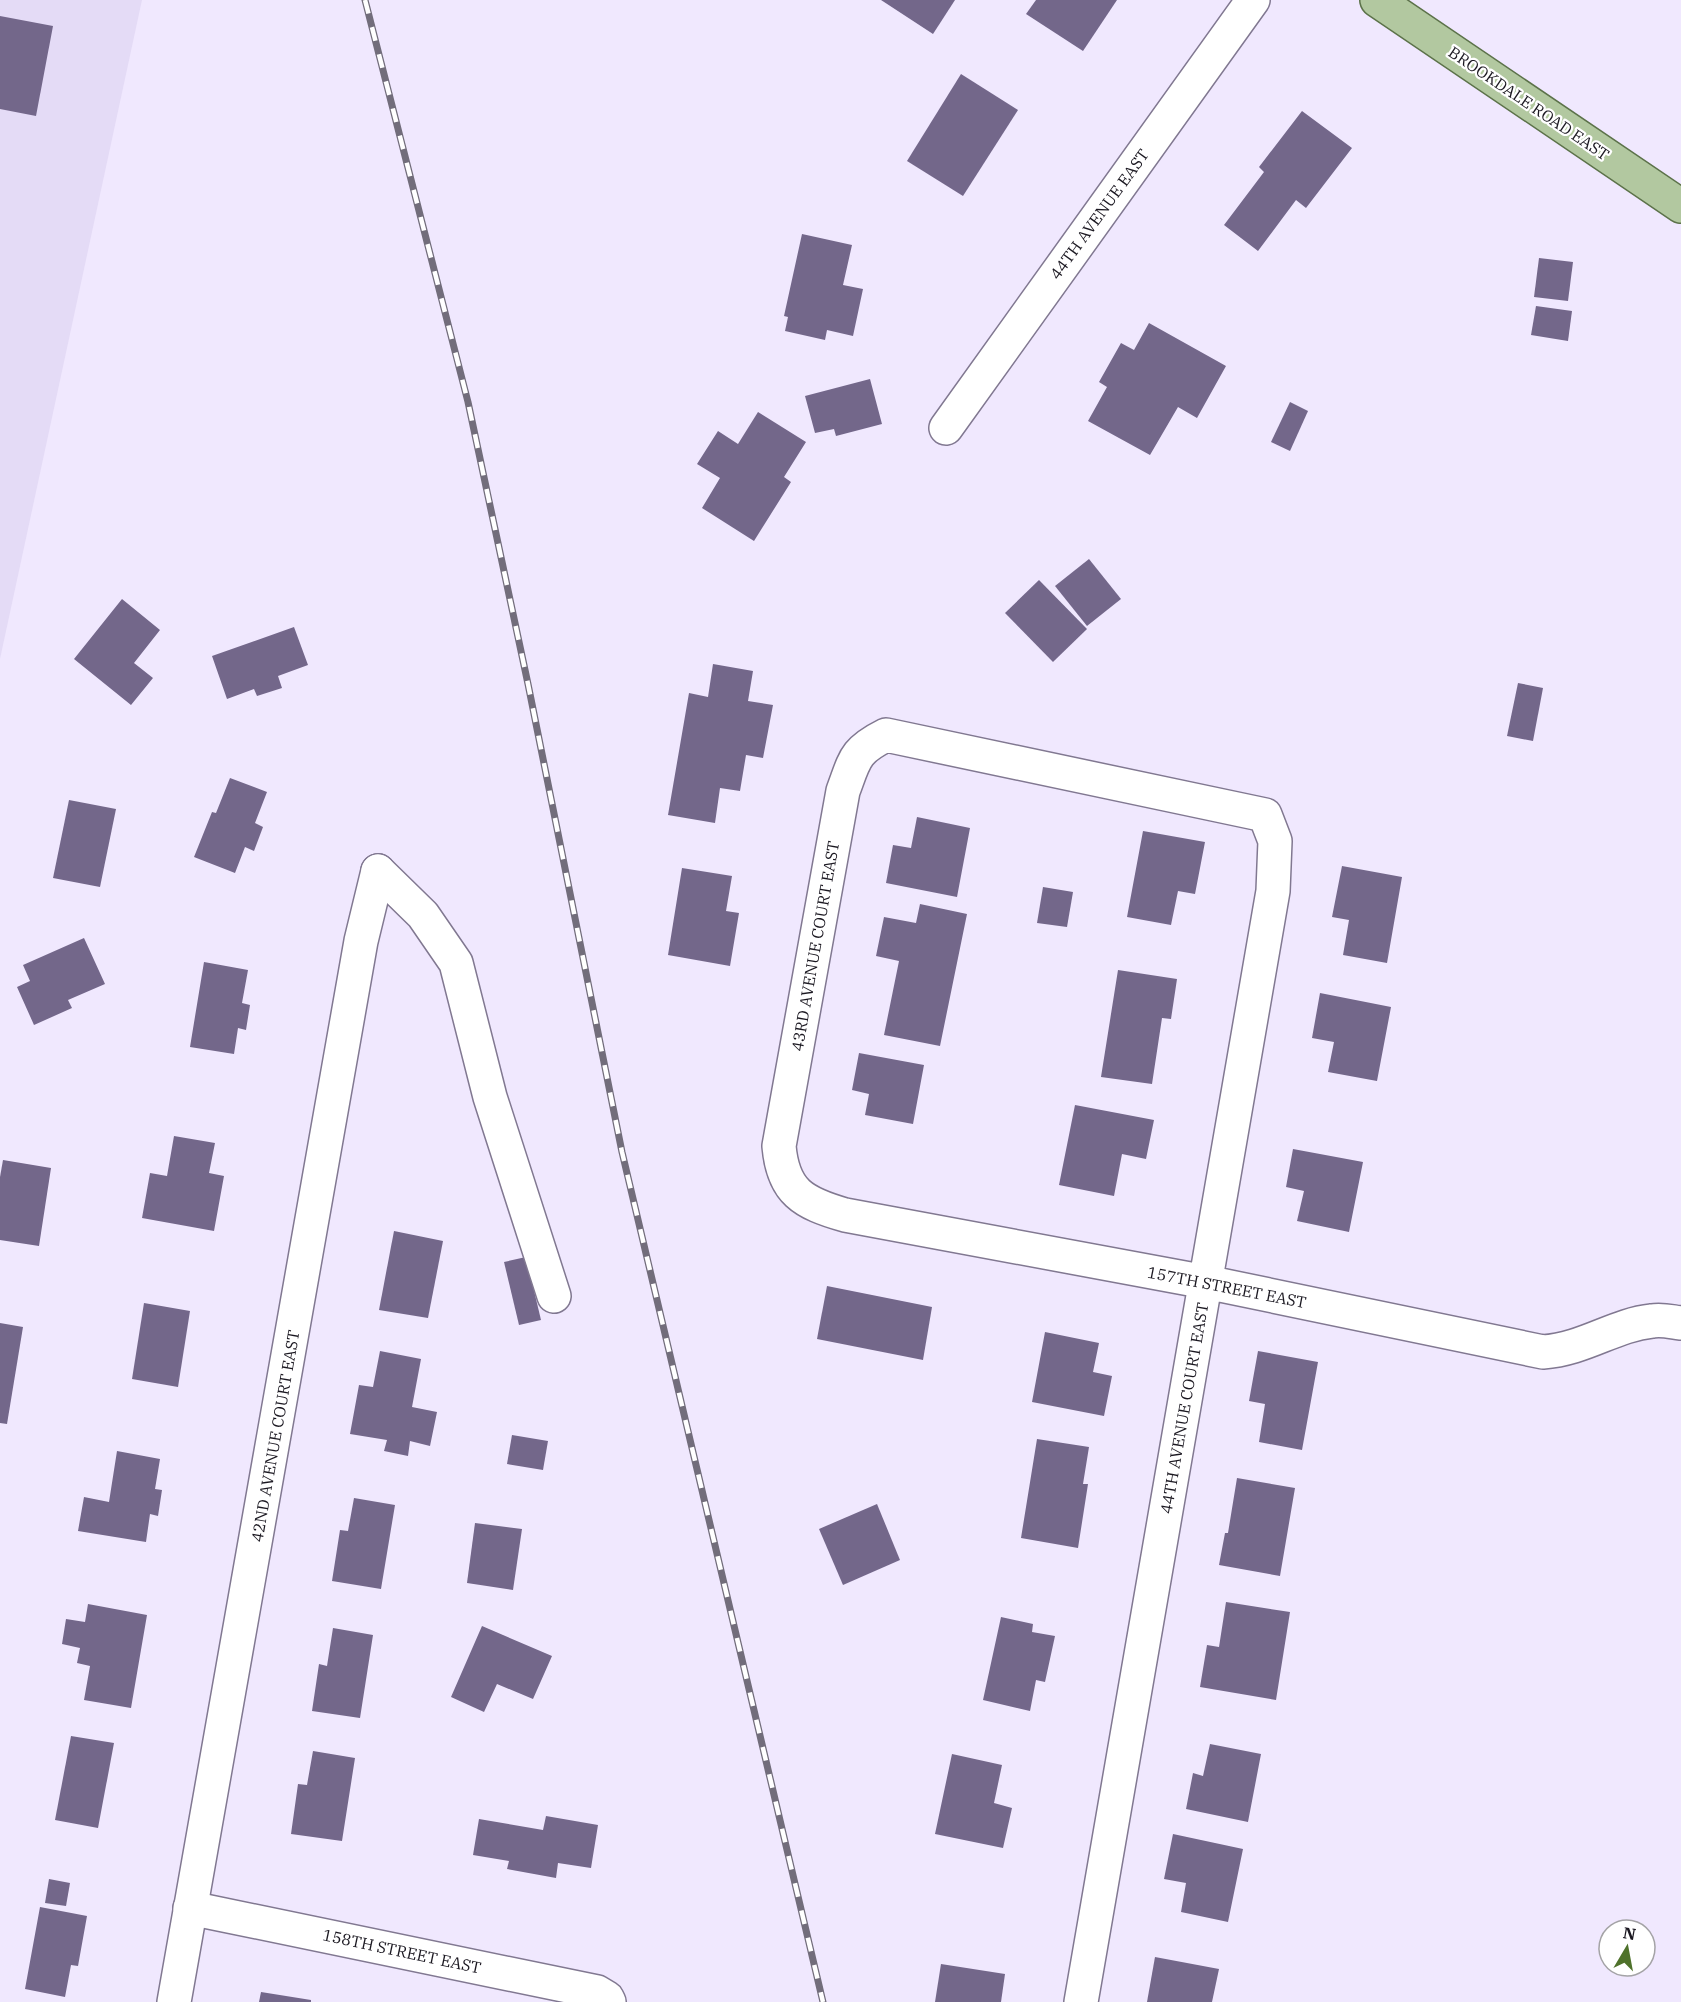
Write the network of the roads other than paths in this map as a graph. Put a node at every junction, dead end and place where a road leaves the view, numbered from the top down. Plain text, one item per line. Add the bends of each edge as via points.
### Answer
1 (1253, 0) edge
2 (1377, 0) edge
3 (1681, 206) edge
4 (946, 428) dead end
5 (886, 735) joint
6 (785, 1173) joint
7 (1206, 1282) junction
8 (554, 1296) dead end
9 (1681, 1323) edge
10 (190, 1908) junction
11 (174, 2002) edge
12 (609, 2002) edge
13 (1082, 2002) edge

1 - 4 street, 44TH AVENUE EAST
2 - 3 main road, BROOKDALE ROAD EAST
5 - 6 street, 43RD AVENUE COURT EAST via 865,745 843,791 778,1146
5 - 7 street, 44TH AVENUE COURT EAST via 1265,815 1275,841 1273,891
6 - 7 street, 157TH STREET EAST via 791,1190 845,1215
7 - 9 street, 157TH STREET EAST via 1543,1352 1582,1345 1634,1324 1655,1320
7 - 13 street, 44TH AVENUE COURT EAST
8 - 10 street, 42ND AVENUE COURT EAST via 490,1097 456,963 423,915 378,871 361,941
10 - 11 street, 42ND AVENUE COURT EAST
10 - 12 street, 158TH STREET EAST via 597,1992

